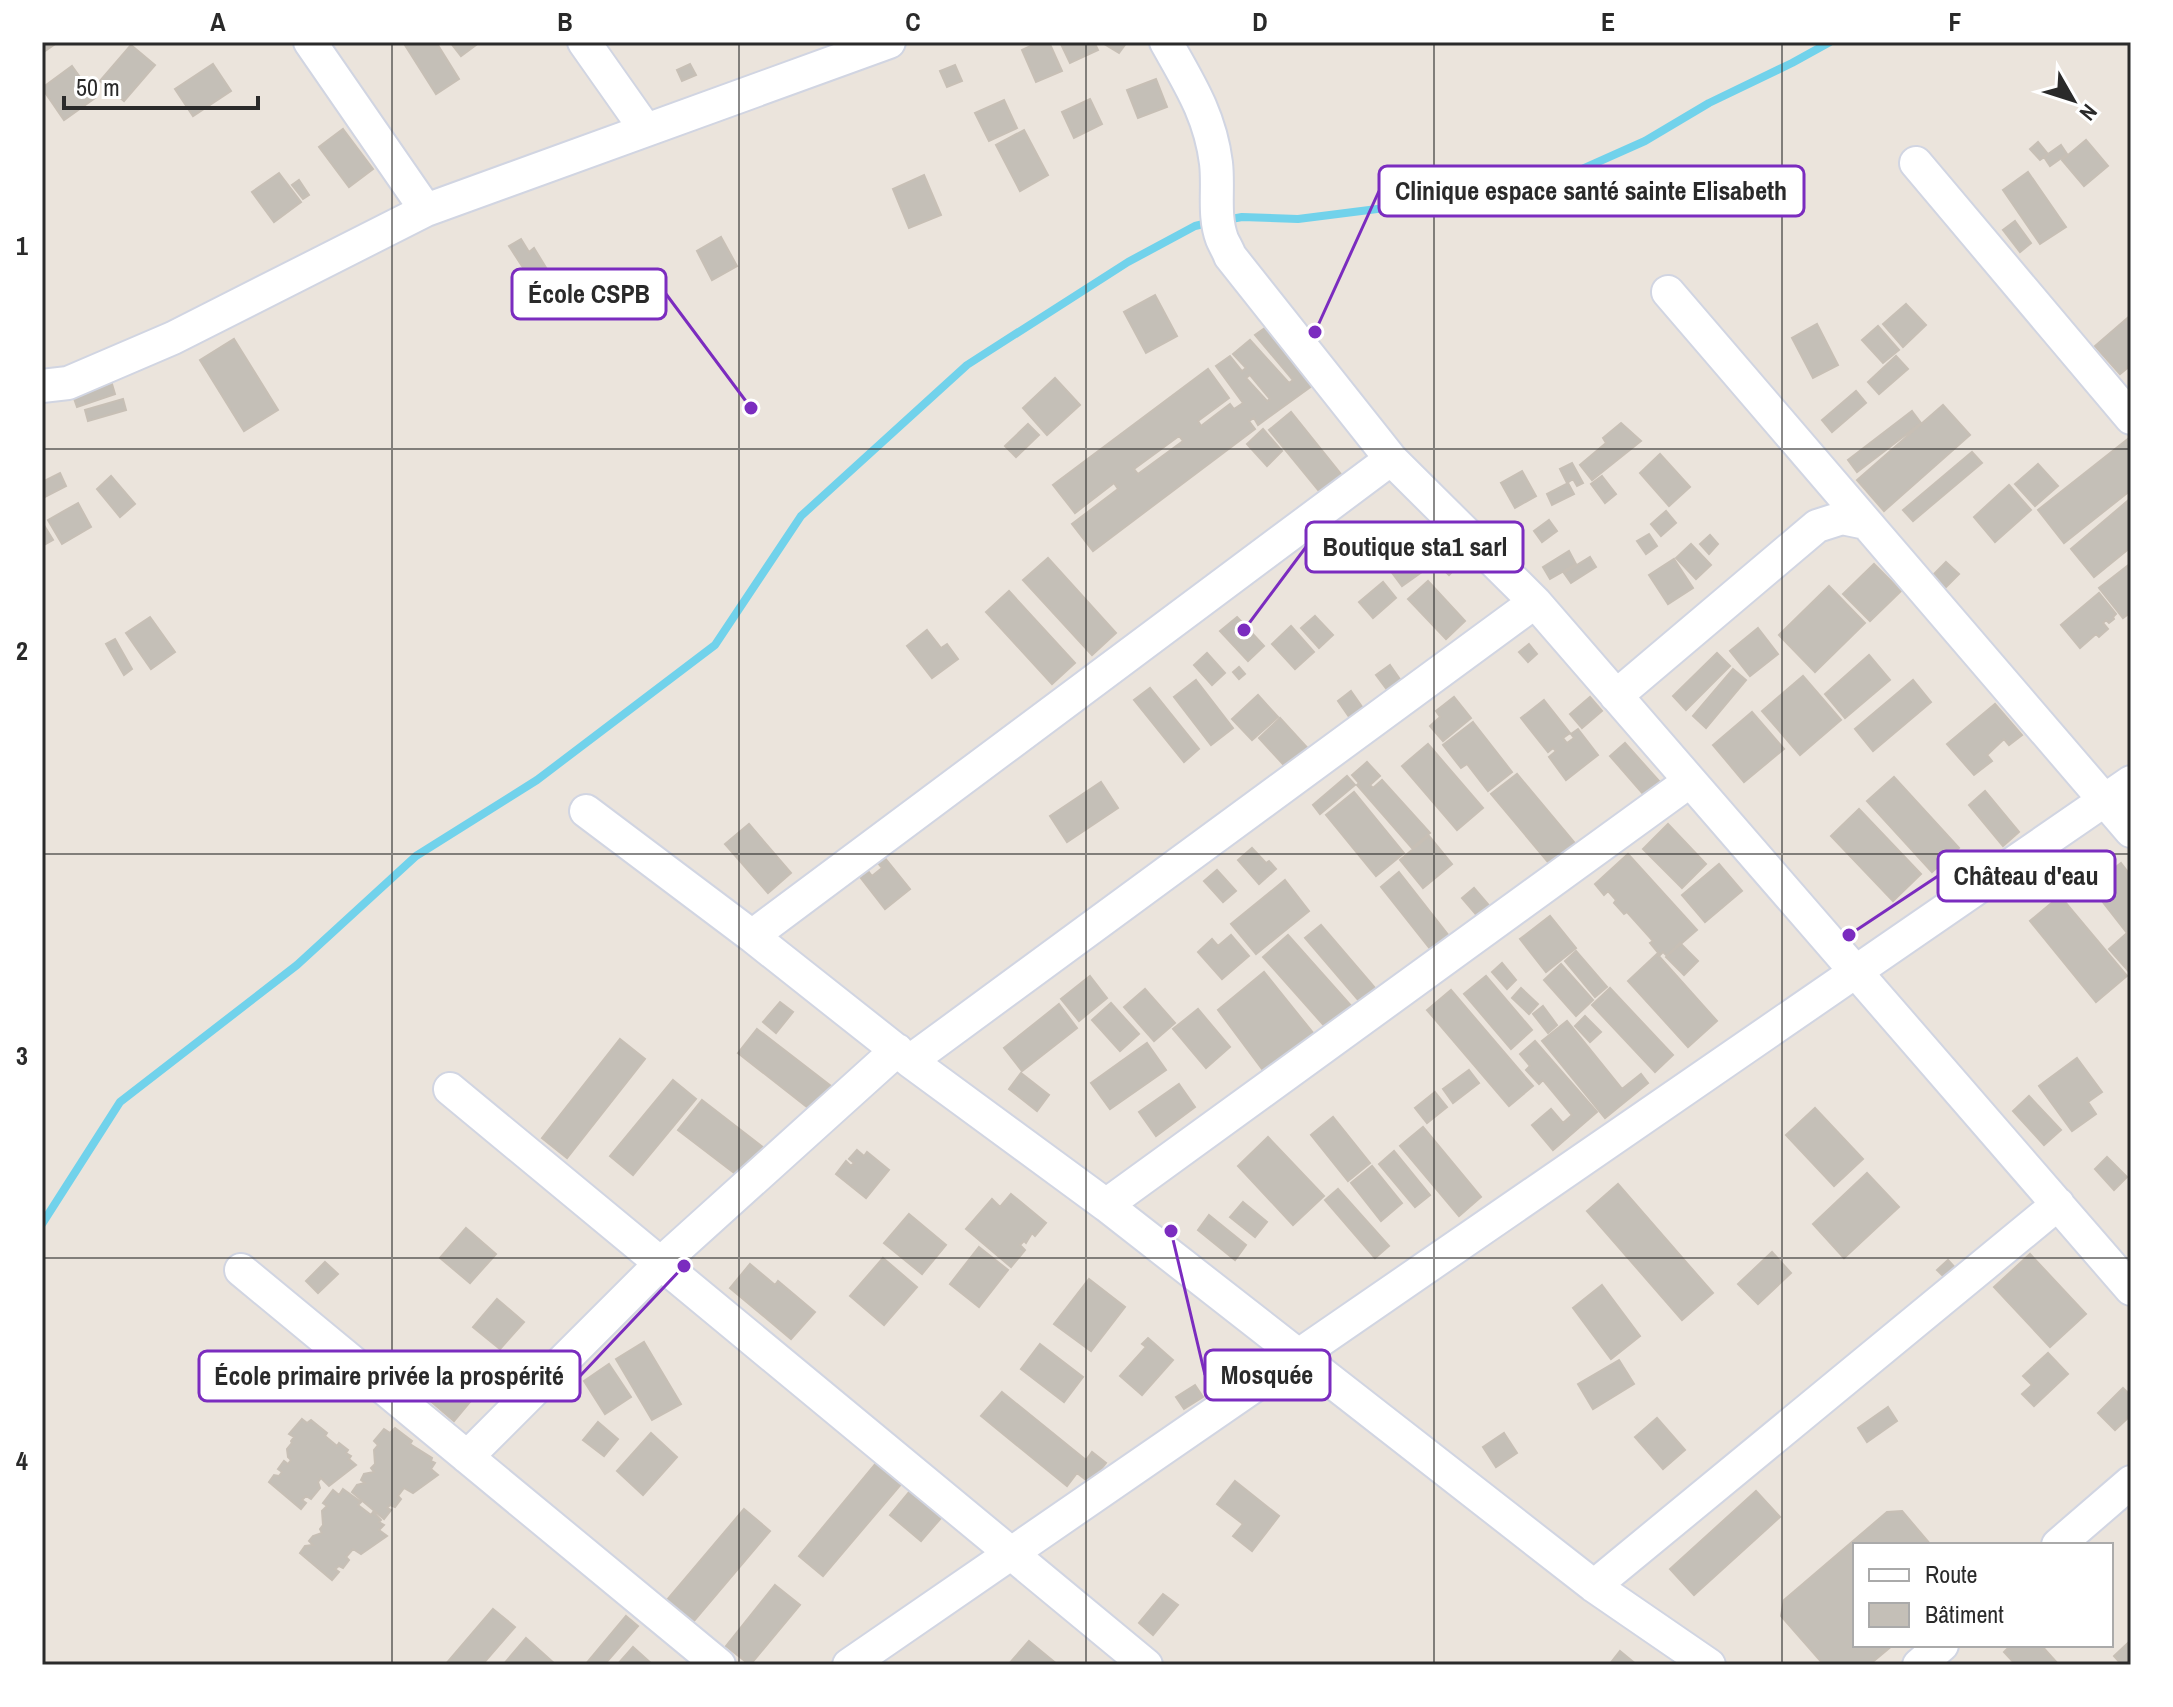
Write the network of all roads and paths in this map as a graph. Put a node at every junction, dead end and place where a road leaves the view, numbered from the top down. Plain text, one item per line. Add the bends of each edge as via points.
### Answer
1 (310, 42) edge
2 (584, 42) edge
3 (1166, 42) edge
4 (883, 43) edge
5 (646, 130) junction
6 (1916, 163) dead end
7 (426, 210) junction
8 (1668, 292) dead end
9 (42, 386) edge
10 (2131, 418) edge
11 (1391, 459) junction
12 (1866, 523) junction
13 (1535, 602) junction
14 (1616, 696) junction
15 (1690, 781) junction
16 (2131, 782) edge
17 (2105, 800) junction
18 (586, 811) dead end
19 (2131, 831) edge
20 (752, 936) junction
21 (1855, 972) junction
22 (903, 1055) junction
23 (450, 1089) dead end
24 (2058, 1204) junction
25 (1106, 1205) junction
26 (661, 1263) junction
27 (241, 1270) dead end
28 (2131, 1289) edge
29 (1298, 1356) junction
30 (467, 1457) junction
31 (2131, 1482) edge
32 (2060, 1543) edge
33 (1012, 1553) junction
34 (1594, 1586) junction
35 (1940, 1647) edge
36 (1695, 1661) edge
37 (719, 1665) edge
38 (849, 1665) edge
39 (1146, 1665) edge
40 (1919, 1665) edge

1 - 7 street
2 - 5 street
3 - 11 street via 1208,124 1216,163 1218,223 1230,256
4 - 5 street
5 - 7 street
6 - 10 street
7 - 9 street via 173,338 68,383
8 - 12 street
11 - 13 street
11 - 20 street
12 - 14 street via 1842,518 1817,526
12 - 17 street
13 - 14 street
13 - 22 street
14 - 15 street
15 - 21 street
15 - 25 street
16 - 17 street
17 - 19 street
17 - 21 street
18 - 20 street
20 - 22 street
21 - 24 street
21 - 29 street
22 - 25 street
22 - 26 street
23 - 26 street
24 - 28 street
24 - 34 street
25 - 29 street
26 - 30 street
26 - 33 street
27 - 30 street
29 - 33 street
29 - 34 street
30 - 37 street
31 - 32 street
33 - 38 street
33 - 39 street
34 - 36 street
35 - 40 street

